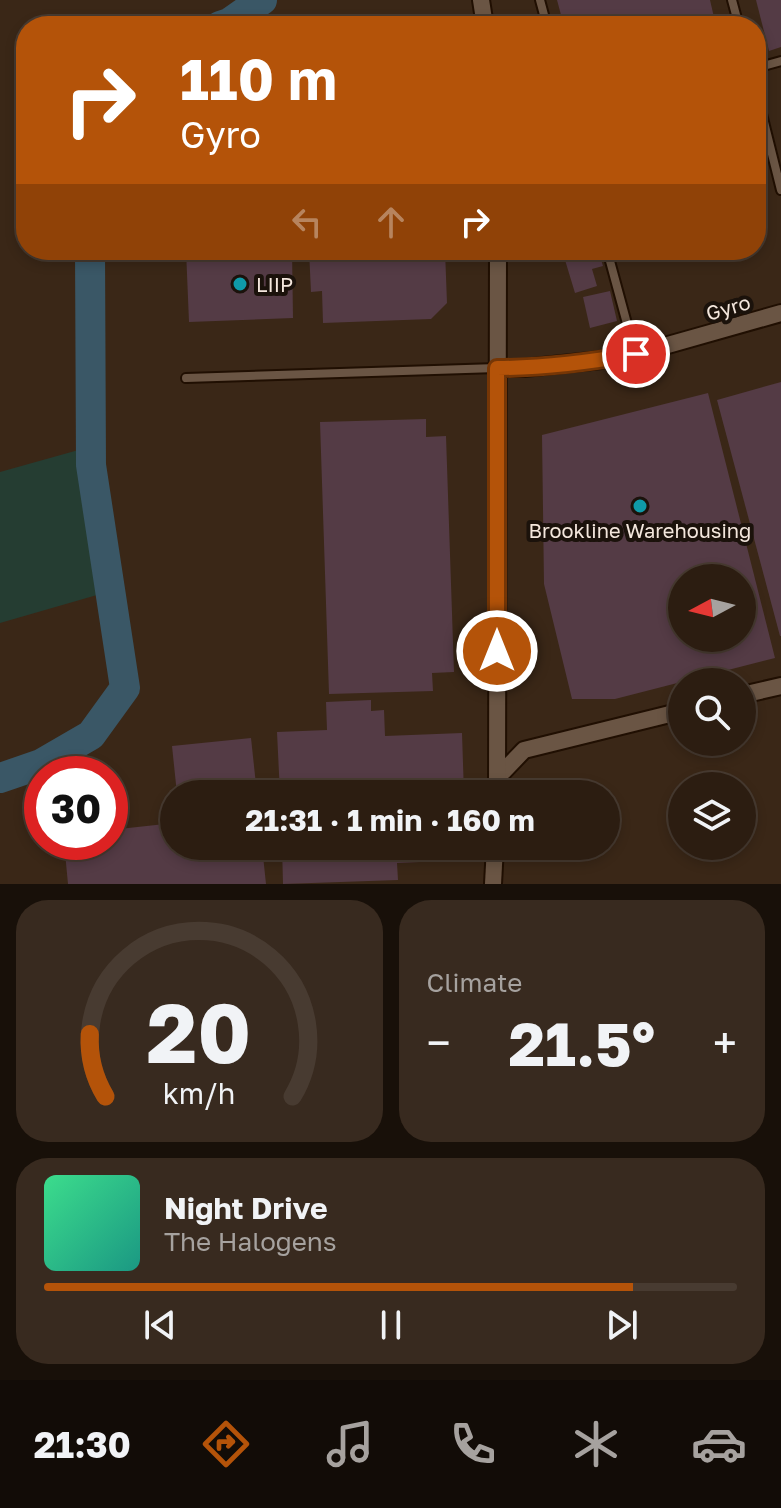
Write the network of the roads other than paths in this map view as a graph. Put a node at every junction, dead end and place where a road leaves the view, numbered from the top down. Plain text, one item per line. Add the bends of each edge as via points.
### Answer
1 (766, 130) edge
2 (781, 190) edge
3 (498, 260) edge
4 (610, 260) edge
5 (781, 313) edge
6 (636, 354) junction
7 (497, 368) junction
8 (186, 378) dead end
9 (781, 686) edge
10 (756, 692) edge
11 (668, 714) edge
12 (497, 780) edge
13 (502, 780) edge
14 (494, 860) edge
15 (493, 884) edge

1 - 2 lane
3 - 7 street
4 - 6 lane
5 - 6 street, Gyro
6 - 7 street, Gyro
7 - 8 lane
7 - 12 street
9 - 10 street
11 - 13 street via 524,750
14 - 15 street

